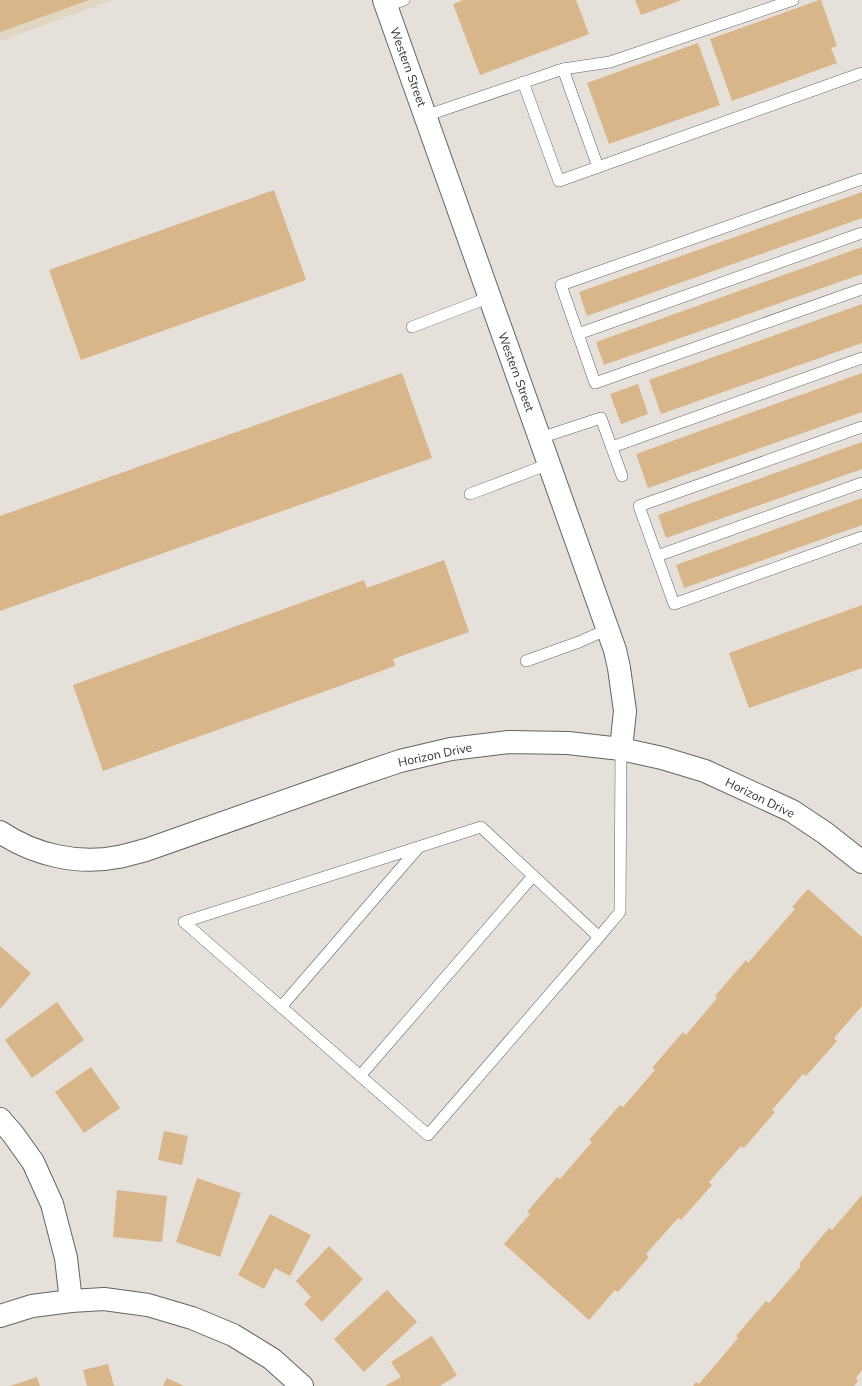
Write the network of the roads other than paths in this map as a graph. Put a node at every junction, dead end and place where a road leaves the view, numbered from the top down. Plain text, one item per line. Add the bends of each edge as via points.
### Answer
1 (793, 0) edge
2 (392, 2) edge
3 (563, 69) junction
4 (862, 73) edge
5 (523, 82) junction
6 (426, 116) junction
7 (598, 167) junction
8 (862, 179) edge
9 (862, 233) edge
10 (862, 289) edge
11 (490, 297) junction
12 (412, 327) dead end
13 (578, 334) junction
14 (862, 358) edge
15 (862, 427) edge
16 (540, 438) junction
17 (612, 447) junction
18 (549, 464) junction
19 (622, 476) dead end
20 (862, 483) edge
21 (470, 494) dead end
22 (862, 537) edge
23 (657, 556) junction
24 (608, 629) junction
25 (526, 660) dead end
26 (621, 749) junction
27 (0, 832) edge
28 (419, 846) junction
29 (862, 862) edge
30 (533, 876) junction
31 (599, 937) junction
32 (281, 1006) junction
33 (360, 1076) junction
34 (0, 1119) edge
35 (71, 1301) junction
36 (0, 1316) edge
37 (302, 1386) edge

1 - 3 lane via 610,62
2 - 6 street, Western Street
3 - 5 lane
3 - 7 lane
4 - 7 lane
5 - 6 lane
5 - 7 lane via 559,181
6 - 11 street, Western Street
8 - 13 lane via 560,286
9 - 13 lane
10 - 13 lane via 595,383
11 - 12 lane
11 - 16 street, Western Street
14 - 17 lane
15 - 23 lane via 639,506
16 - 17 lane via 601,418
16 - 18 street, Western Street
17 - 19 lane
18 - 21 lane
18 - 24 street, Western Street
20 - 23 lane
22 - 23 lane via 674,604
24 - 25 lane
24 - 26 street, Western Street via 619,668 625,711
26 - 27 street, Horizon Drive via 568,743 509,742 451,749 393,763 146,850 118,857 89,860 61,858 33,849
26 - 29 street, Horizon Drive via 706,771 782,806 825,833
26 - 31 lane via 620,912
28 - 30 lane via 481,827
28 - 32 lane
28 - 32 lane via 184,922
30 - 31 lane
30 - 33 lane
31 - 33 lane via 428,1135
32 - 33 lane
34 - 35 street via 33,1162 52,1204 66,1258
35 - 36 street via 32,1306
35 - 37 street via 104,1299 148,1305 192,1318 233,1335 266,1354

